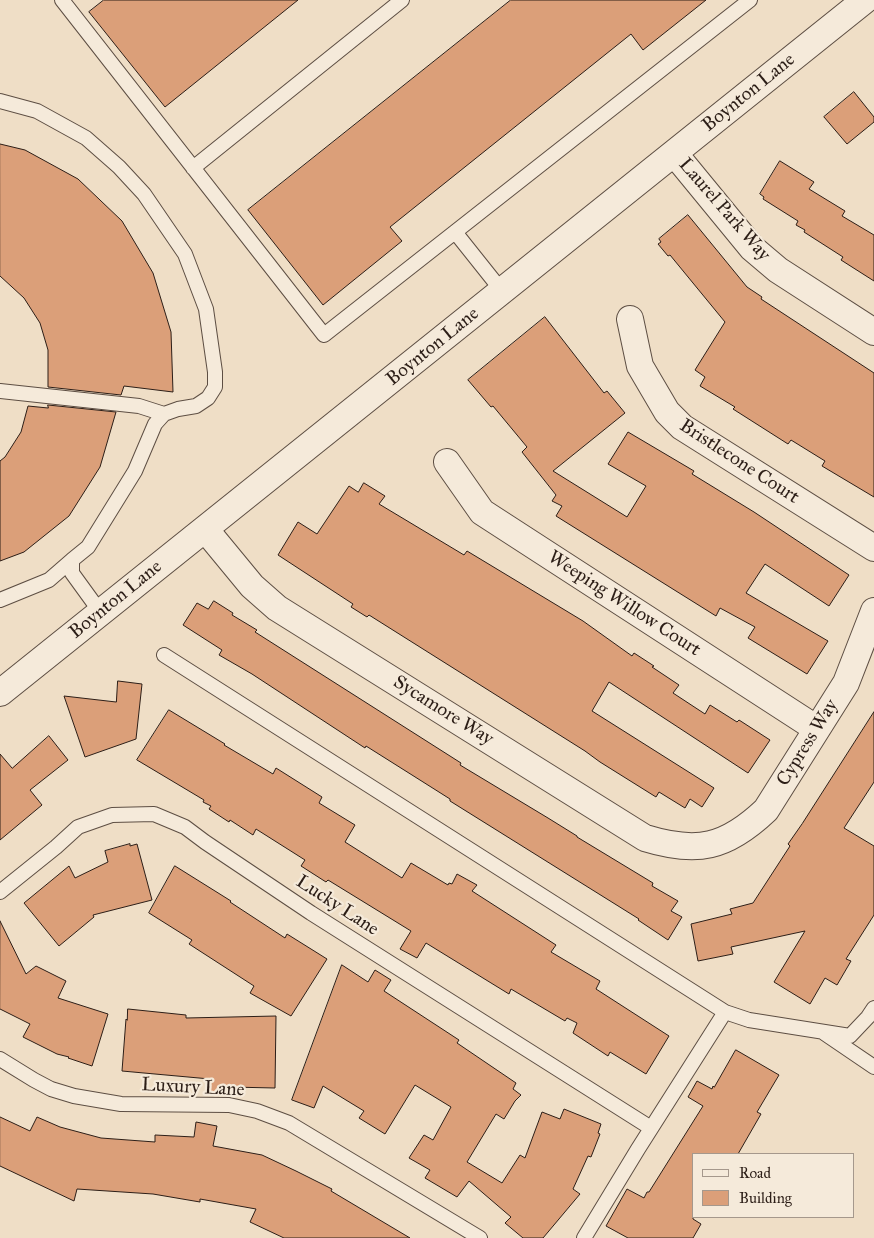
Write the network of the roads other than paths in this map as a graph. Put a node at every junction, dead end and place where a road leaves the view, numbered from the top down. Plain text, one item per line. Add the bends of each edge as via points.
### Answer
1 (62, 0) edge
2 (402, 0) edge
3 (750, 0) edge
4 (865, 0) edge
5 (0, 101) edge
6 (674, 153) junction
7 (193, 168) junction
8 (455, 232) junction
9 (502, 291) junction
10 (630, 319) dead end
11 (874, 332) edge
12 (0, 391) edge
13 (164, 414) junction
14 (447, 462) dead end
15 (205, 529) junction
16 (874, 548) edge
17 (72, 560) junction
18 (0, 600) edge
19 (874, 611) edge
20 (101, 612) junction
21 (164, 655) dead end
22 (0, 693) edge
23 (817, 729) junction
24 (708, 845) joint
25 (0, 892) edge
26 (874, 1008) edge
27 (725, 1012) junction
28 (821, 1031) junction
29 (0, 1059) edge
30 (874, 1067) edge
31 (651, 1128) junction
32 (480, 1238) edge
33 (584, 1238) edge

1 - 7 lane
2 - 7 lane
3 - 8 lane
4 - 6 street, Boynton Lane
5 - 13 lane via 37,111 86,138 144,194 185,254 206,309 215,387 208,398 196,406
6 - 9 street, Boynton Lane
6 - 11 street, Laurel Park Way via 752,248 778,270
7 - 8 lane via 324,335
8 - 9 lane
9 - 15 street, Boynton Lane
10 - 16 street, Bristlecone Court via 640,366 667,412 682,427
12 - 13 lane via 139,406
13 - 17 lane via 155,424 135,472 88,547
14 - 23 street, Weeping Willow Court via 482,512
15 - 20 street, Boynton Lane
15 - 24 street, Sycamore Way via 252,586 277,608 645,838 669,845
17 - 18 lane via 49,580
17 - 20 lane via 72,573
19 - 23 street, Cypress Way via 846,682
20 - 22 street, Boynton Lane
21 - 27 lane
23 - 24 street, Cypress Way via 766,810 749,826
25 - 31 lane, Lucky Lane via 78,827 112,815 154,814 185,827 311,913
26 - 28 lane via 850,1036
27 - 28 lane via 749,1020
27 - 31 lane
28 - 30 lane
29 - 32 lane, Luxury Lane via 51,1088 94,1100 121,1104 229,1105 257,1111 289,1123
31 - 33 lane

